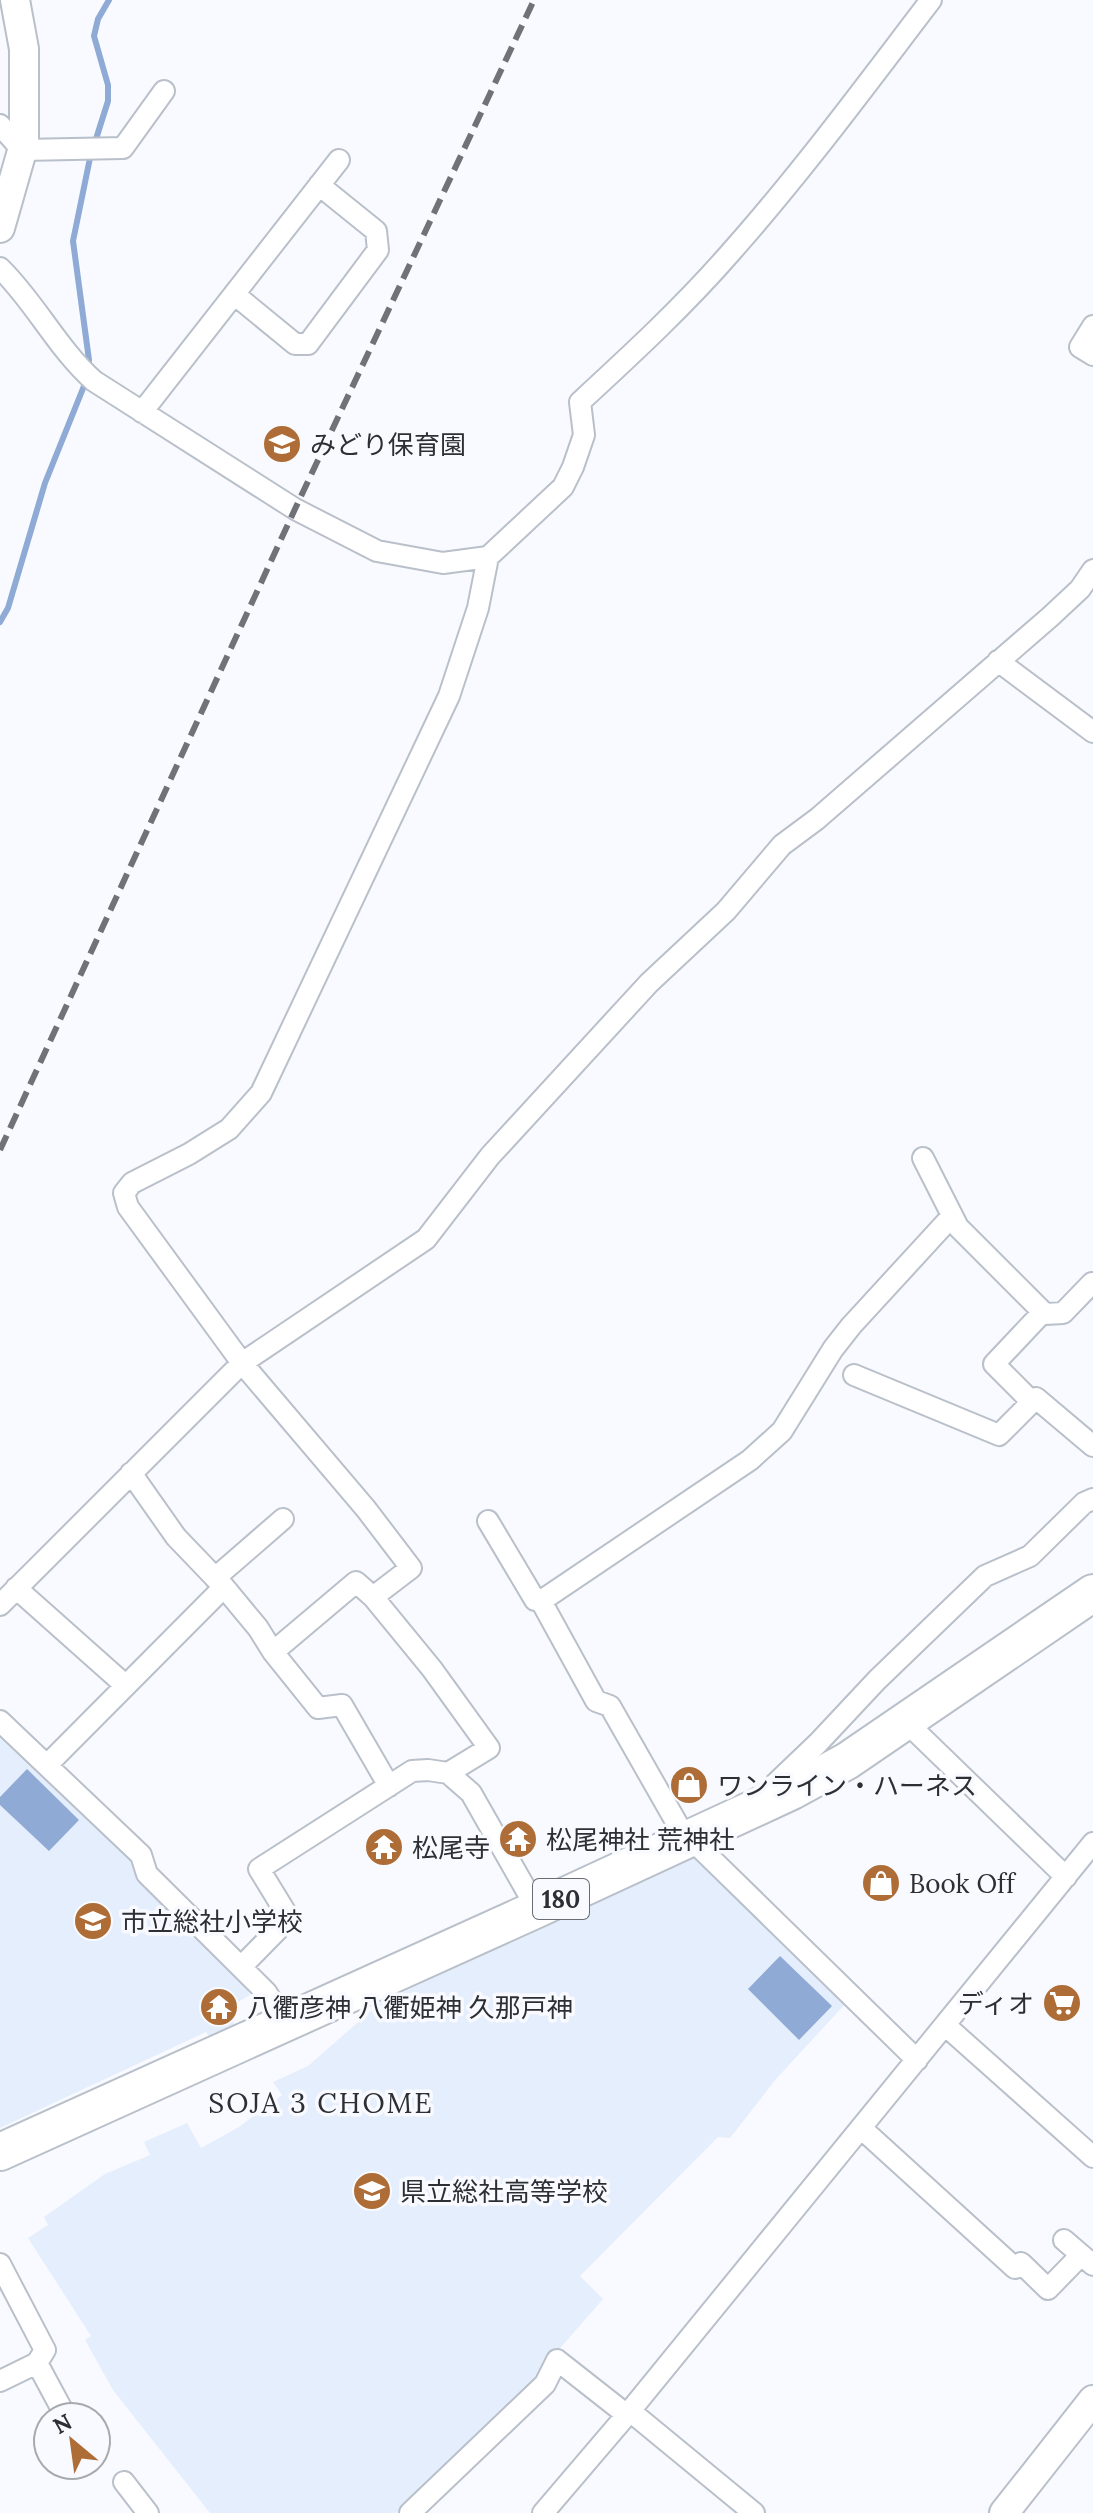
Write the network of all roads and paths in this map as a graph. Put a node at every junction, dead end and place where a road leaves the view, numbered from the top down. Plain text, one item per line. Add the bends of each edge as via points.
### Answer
1 (15, 0) edge
2 (931, 0) edge
3 (164, 91) dead end
4 (0, 125) edge
5 (22, 150) junction
6 (339, 160) dead end
7 (319, 185) junction
8 (5, 194) edge
9 (0, 228) edge
10 (0, 268) edge
11 (234, 294) junction
12 (1093, 326) edge
13 (1093, 355) edge
14 (142, 412) junction
15 (488, 557) junction
16 (1093, 570) edge
17 (998, 661) junction
18 (1093, 732) edge
19 (923, 1158) dead end
20 (952, 1216) junction
21 (1092, 1283) edge
22 (1043, 1312) junction
23 (242, 1363) junction
24 (854, 1375) dead end
25 (1032, 1402) junction
26 (1093, 1446) edge
27 (131, 1473) junction
28 (1093, 1499) edge
29 (283, 1519) dead end
30 (488, 1521) dead end
31 (220, 1583) junction
32 (16, 1588) junction
33 (1093, 1593) edge
34 (373, 1597) junction
35 (541, 1601) junction
36 (0, 1605) edge
37 (273, 1652) junction
38 (125, 1685) junction
39 (0, 1721) edge
40 (905, 1721) junction
41 (47, 1765) junction
42 (448, 1773) junction
43 (389, 1786) junction
44 (769, 1802) junction
45 (689, 1840) junction
46 (1093, 1843) edge
47 (1066, 1877) junction
48 (537, 1909) junction
49 (241, 1967) junction
50 (286, 2023) junction
51 (946, 2026) junction
52 (917, 2060) junction
53 (861, 2128) junction
54 (0, 2152) edge
55 (1093, 2157) edge
56 (1064, 2240) dead end
57 (1087, 2260) edge
58 (0, 2264) edge
59 (37, 2363) junction
60 (0, 2381) edge
61 (1093, 2400) edge
62 (57, 2401) edge
63 (628, 2413) junction
64 (124, 2482) dead end
65 (148, 2513) edge
66 (410, 2513) edge
67 (543, 2513) edge
68 (754, 2513) edge
69 (1004, 2513) edge

1 - 5 main road via 24,49
2 - 15 street via 731,252 580,402 584,435 563,487
3 - 5 street via 123,148
4 - 5 street
5 - 8 main road
6 - 7 street
7 - 11 street
7 - 11 street via 376,231 378,250 308,344 295,344
8 - 9 main road
10 - 14 street via 75,364
11 - 14 street
12 - 13 street via 1080,347
14 - 15 street via 295,509 377,551 443,563
15 - 23 street via 478,608 449,696 261,1093 229,1129 132,1183 124,1193 128,1207
16 - 17 street via 1080,589
17 - 18 street
17 - 23 street via 782,845 726,911 649,983 490,1156 426,1239
19 - 20 street
20 - 22 street
20 - 35 street via 851,1326 782,1431 750,1460
21 - 22 street via 1063,1313
22 - 25 street via 994,1364
23 - 27 street
23 - 34 street via 411,1568
24 - 25 street via 999,1435
25 - 26 street via 1036,1398
27 - 31 street via 176,1537
27 - 32 street
28 - 44 street via 1030,1556 985,1576 773,1786
29 - 31 street
30 - 35 street via 535,1600
31 - 37 street
31 - 38 street
32 - 36 street
32 - 38 street
33 - 40 highway, 180
34 - 37 street via 356,1582
34 - 42 street via 489,1748
35 - 45 street via 596,1701 610,1706
37 - 43 street via 318,1708 342,1705
38 - 41 street
39 - 41 street
40 - 44 highway, 180 via 847,1761
40 - 47 street
41 - 49 street via 141,1855 147,1874
42 - 43 street via 412,1771
42 - 48 street via 471,1793
43 - 49 street via 259,1869 289,1918
44 - 45 highway, 180
45 - 48 highway, 180
45 - 52 street
46 - 47 street
47 - 51 street
48 - 50 highway, 180
49 - 50 street
50 - 54 highway, 180
51 - 52 street
51 - 55 street
52 - 53 street
53 - 57 street via 1015,2268 1021,2263 1048,2289
53 - 63 street
56 - 57 street
58 - 59 street via 45,2350
59 - 60 street
59 - 62 street
61 - 69 main road
63 - 66 street via 557,2360 545,2384
63 - 67 street
63 - 68 street
64 - 65 street

